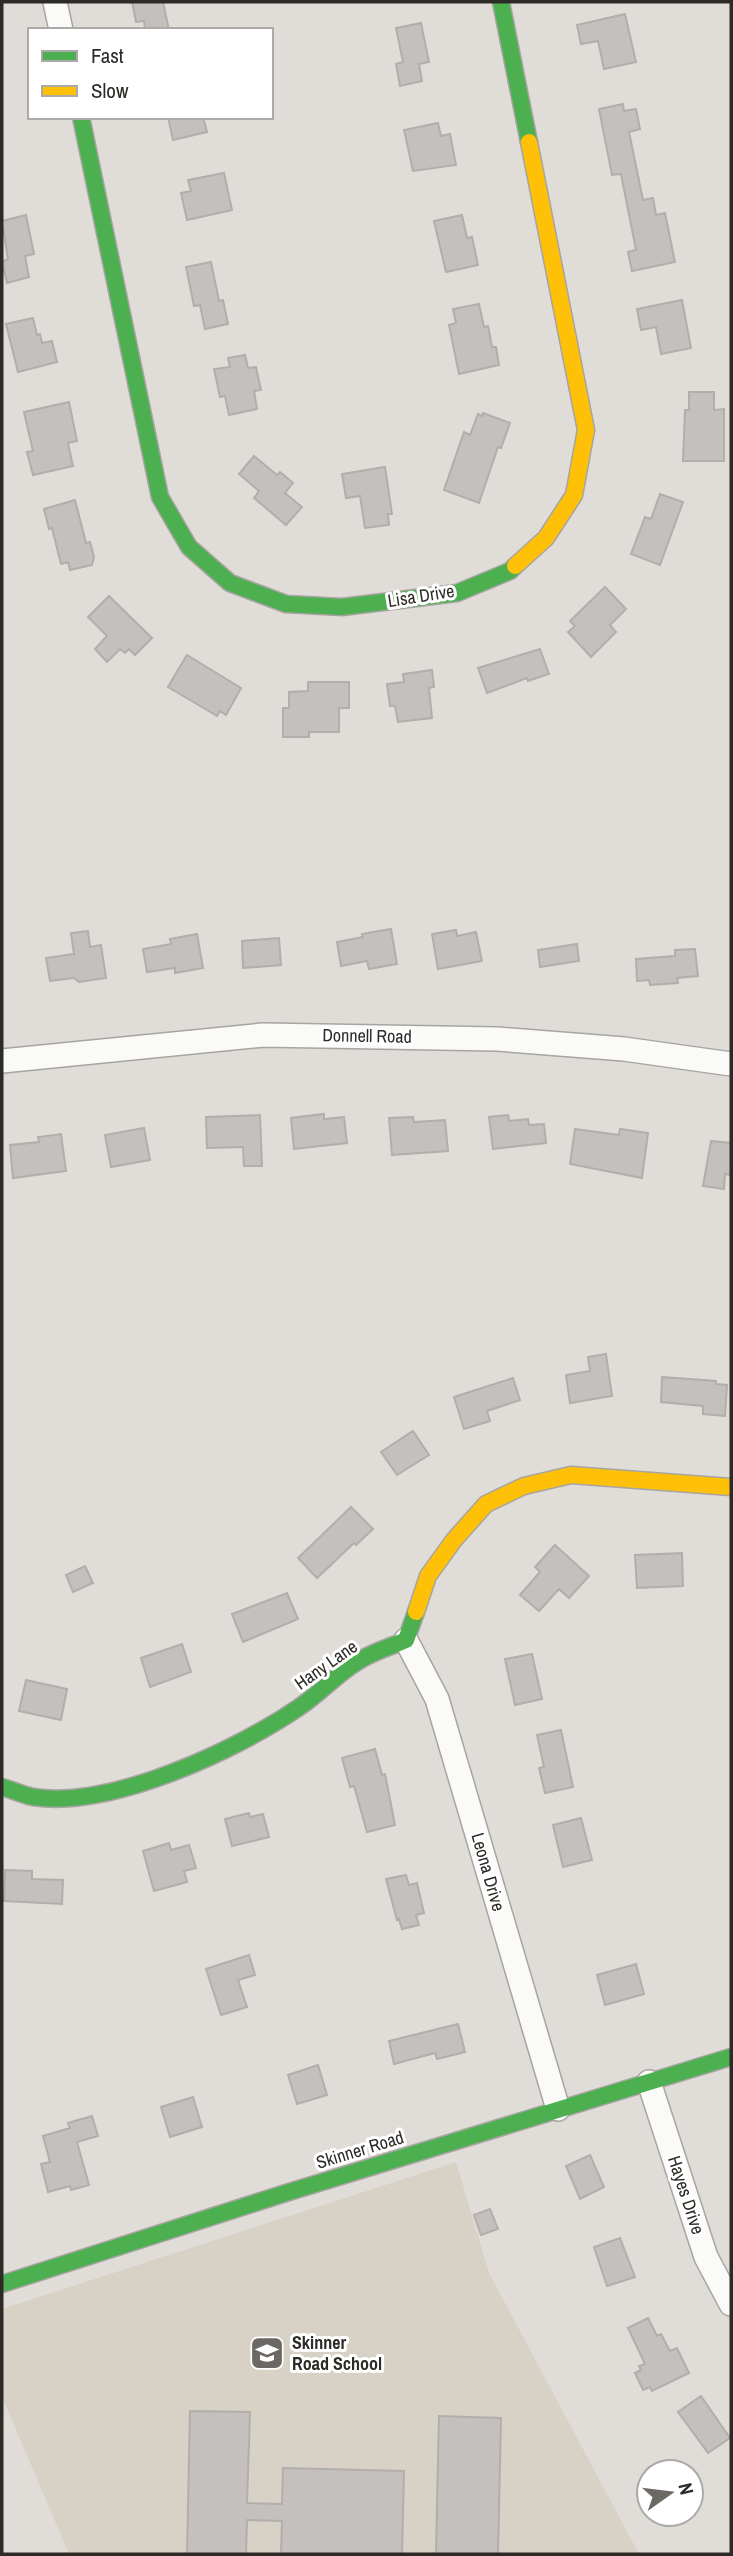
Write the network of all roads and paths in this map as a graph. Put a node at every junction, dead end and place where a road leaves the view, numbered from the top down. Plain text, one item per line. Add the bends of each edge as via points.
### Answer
1 (55, 2) edge
2 (501, 2) edge
3 (61, 28) edge
4 (80, 119) edge
5 (2, 1061) edge
6 (731, 1064) edge
7 (731, 1487) edge
8 (406, 1640) junction
9 (2, 1787) edge
10 (731, 2057) edge
11 (649, 2082) junction
12 (558, 2109) junction
13 (2, 2284) edge
14 (731, 2304) edge

1 - 3 street
2 - 4 street, Lisa Drive via 586,430 574,495 546,538 510,571 457,593 342,607 286,604 230,583 189,548 160,497
5 - 6 street, Donnell Road via 289,1035 497,1039 624,1049
7 - 8 street via 571,1475 524,1486 486,1504 454,1540 428,1576
8 - 9 street, Hany Lane via 358,1661 297,1709 197,1762 103,1793 58,1800 13,1794
8 - 12 street, Leona Drive via 437,1699
10 - 11 street, Skinner Road
11 - 12 street, Skinner Road
11 - 14 street, Hayes Drive via 706,2257
12 - 13 street, Skinner Road

